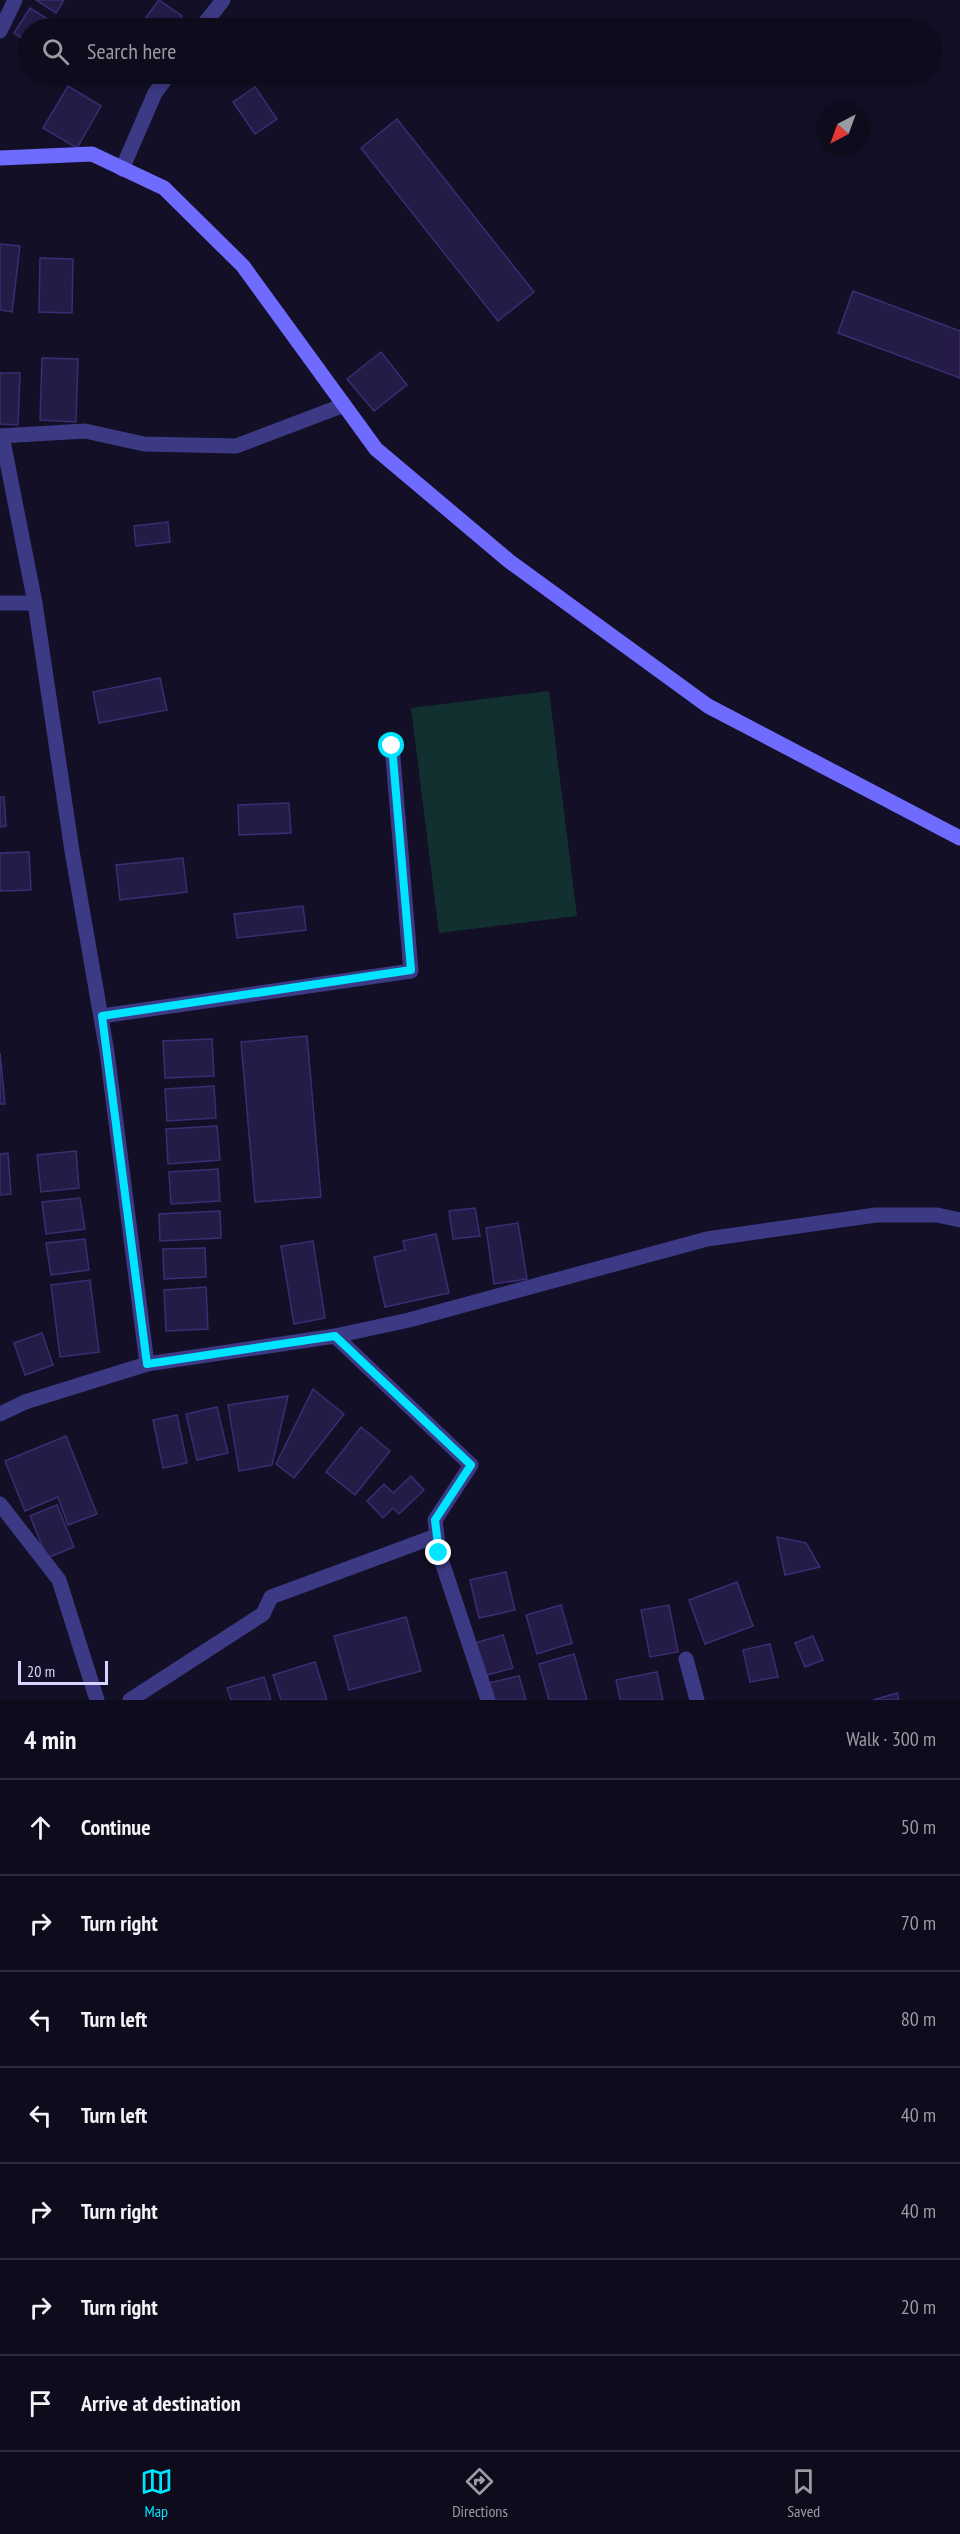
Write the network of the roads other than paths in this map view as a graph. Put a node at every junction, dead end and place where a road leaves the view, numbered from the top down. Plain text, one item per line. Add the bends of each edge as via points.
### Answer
1 (15, 0) edge
2 (222, 0) edge
3 (208, 18) edge
4 (0, 31) edge
5 (162, 84) edge
6 (0, 158) edge
7 (122, 169) junction
8 (344, 405) junction
9 (1, 436) edge
10 (0, 603) edge
11 (35, 603) junction
12 (392, 746) dead end
13 (960, 838) edge
14 (102, 1016) junction
15 (960, 1220) edge
16 (335, 1336) junction
17 (147, 1364) junction
18 (0, 1414) edge
19 (0, 1504) edge
20 (436, 1536) junction
21 (686, 1659) dead end
22 (97, 1700) edge
23 (130, 1700) edge
24 (488, 1700) edge
25 (697, 1700) edge

1 - 4 street
2 - 3 street
5 - 7 street
6 - 7 main road via 92,154
7 - 8 main road via 164,188 243,266
8 - 9 street via 236,446 144,444 85,431
8 - 13 main road via 376,449 509,561 708,706
9 - 11 street
10 - 11 street
11 - 14 street via 72,851
12 - 14 street via 411,970
14 - 17 street
15 - 16 street via 937,1215 876,1215 707,1239
16 - 17 street
16 - 20 street via 471,1465 435,1520
17 - 18 street via 25,1402
19 - 22 street via 59,1580
20 - 23 street via 271,1597 264,1614
20 - 24 street
21 - 25 street

